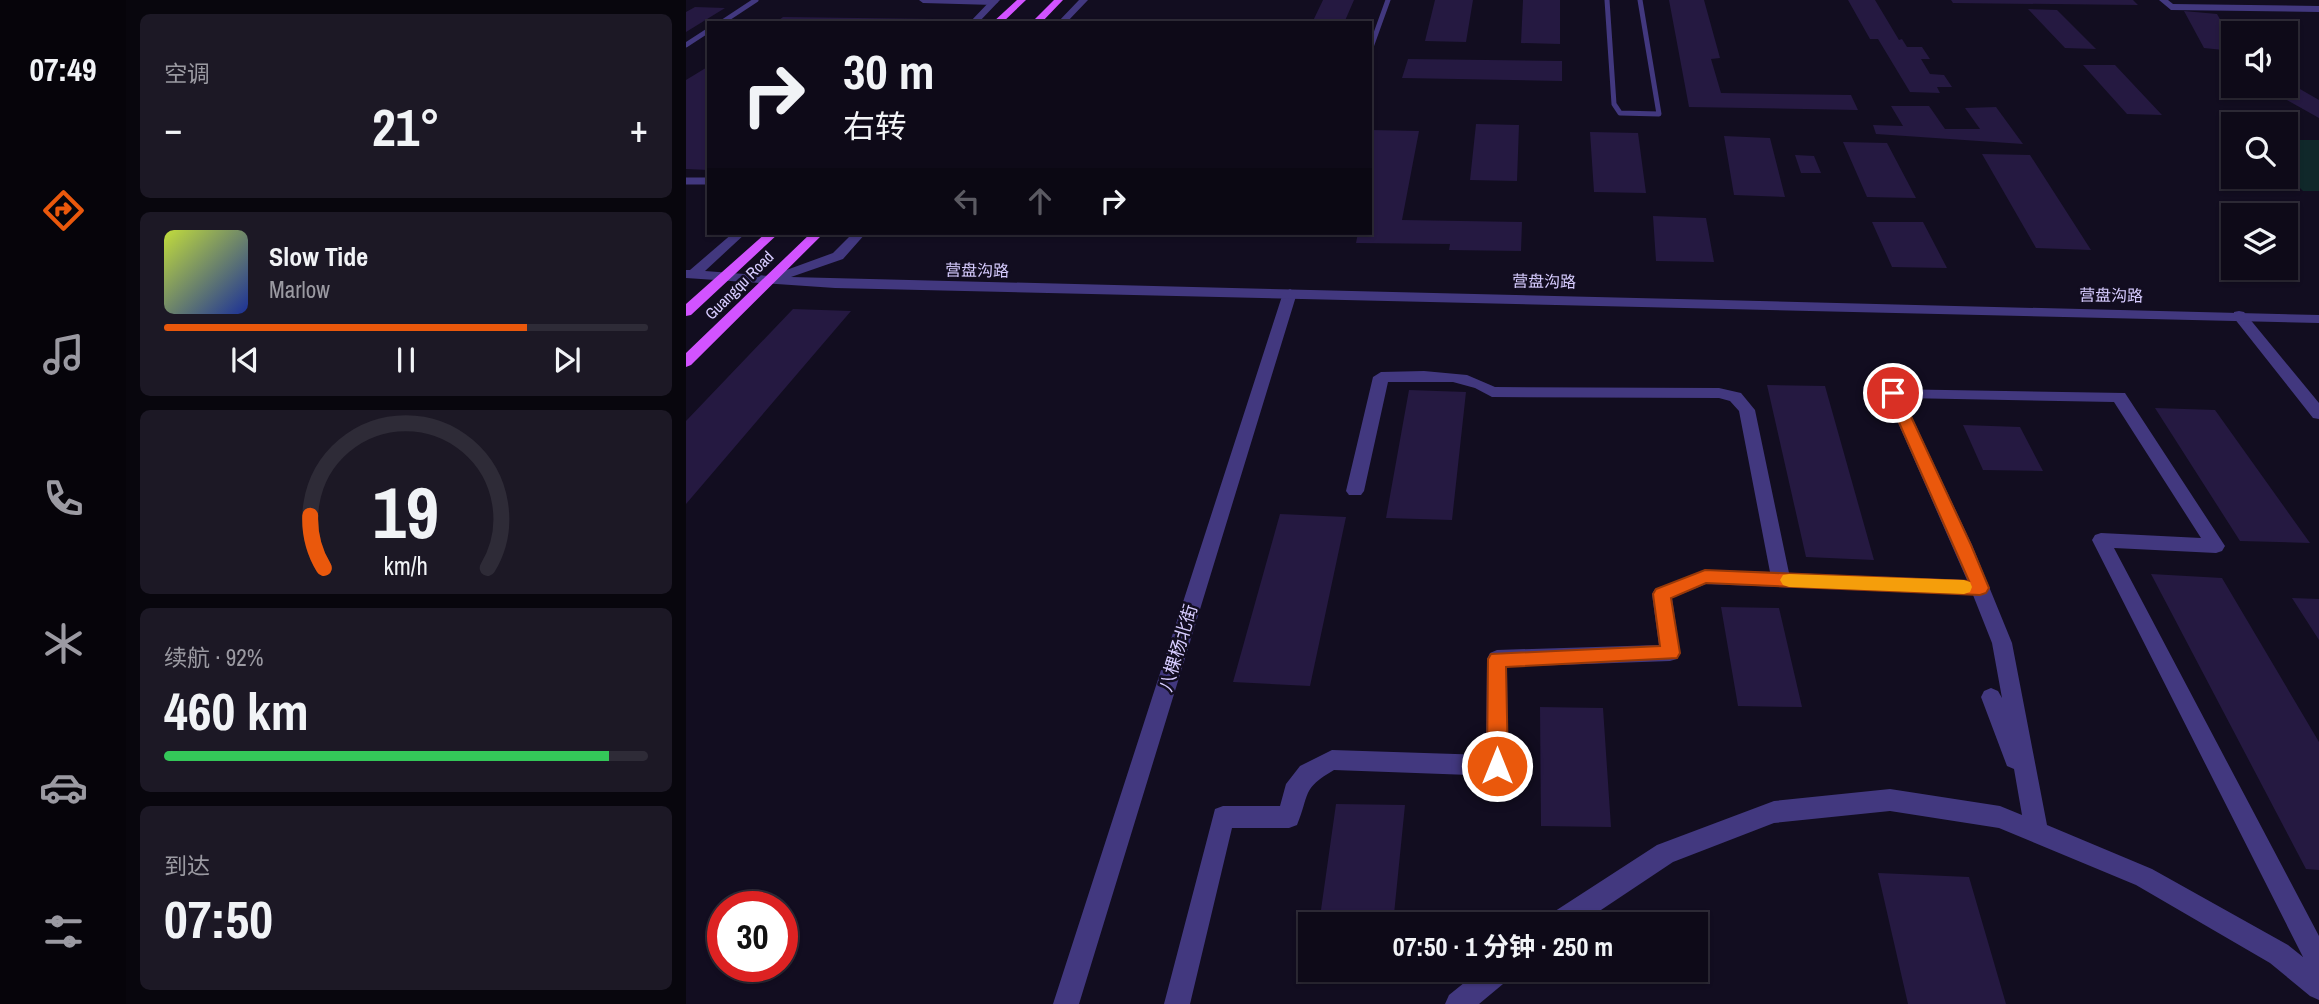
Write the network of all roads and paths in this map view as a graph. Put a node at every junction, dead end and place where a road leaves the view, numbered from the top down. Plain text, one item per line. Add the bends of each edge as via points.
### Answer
1 (756, 0) edge
2 (923, 0) edge
3 (1022, 0) edge
4 (1059, 0) edge
5 (1084, 0) edge
6 (1388, 0) edge
7 (1607, 0) edge
8 (1640, 0) edge
9 (2163, 0) edge
10 (995, 1) edge
11 (2319, 9) edge
12 (724, 21) edge
13 (974, 21) edge
14 (998, 21) edge
15 (1037, 21) edge
16 (1063, 21) edge
17 (707, 31) edge
18 (1372, 44) edge
19 (686, 45) edge
20 (686, 181) edge
21 (707, 181) edge
22 (738, 235) edge
23 (772, 235) edge
24 (815, 235) edge
25 (858, 235) edge
26 (690, 274) edge
27 (725, 276) junction
28 (768, 280) junction
29 (1290, 293) junction
30 (686, 312) edge
31 (2239, 316) junction
32 (2319, 319) edge
33 (686, 362) edge
34 (2319, 414) edge
35 (1355, 491) dead end
36 (1781, 580) junction
37 (1980, 588) junction
38 (1991, 697) dead end
39 (2032, 802) junction
40 (2037, 832) junction
41 (1576, 912) edge
42 (2319, 962) edge
43 (1485, 982) edge
44 (2319, 987) edge
45 (1066, 1004) edge
46 (1177, 1004) edge
47 (1458, 1004) edge

1 - 12 lane
2 - 10 street
3 - 14 main road
4 - 15 main road
5 - 16 street
6 - 18 lane
7 - 8 lane via 1619,113 1659,114
9 - 11 street via 2171,7
10 - 13 street
17 - 19 lane
20 - 21 lane
22 - 26 street
23 - 27 main road, Guangqu Road
24 - 28 main road, Guangqu Road
25 - 28 street via 838,256
26 - 27 street, 营盘沟路
27 - 28 street, 营盘沟路
27 - 30 main road, Guangqu Road
28 - 29 street, 营盘沟路
28 - 33 main road, Guangqu Road
29 - 31 street, 营盘沟路
29 - 45 street, 八棵杨北街
31 - 32 street, 营盘沟路
31 - 34 street
35 - 36 street via 1381,377 1462,377 1492,392 1719,393 1735,397 1747,410
36 - 37 street
36 - 46 street via 1705,576 1662,594 1670,653 1497,659 1497,766 1332,760 1308,774 1294,792 1289,817 1223,817
37 - 39 street via 2003,643
37 - 42 street via 1893,393 2119,397 2217,546 2101,540
38 - 39 street
39 - 40 street
40 - 41 street via 2000,817 1890,800 1774,812 1665,853
40 - 44 street via 2144,877 2279,954
43 - 47 street

